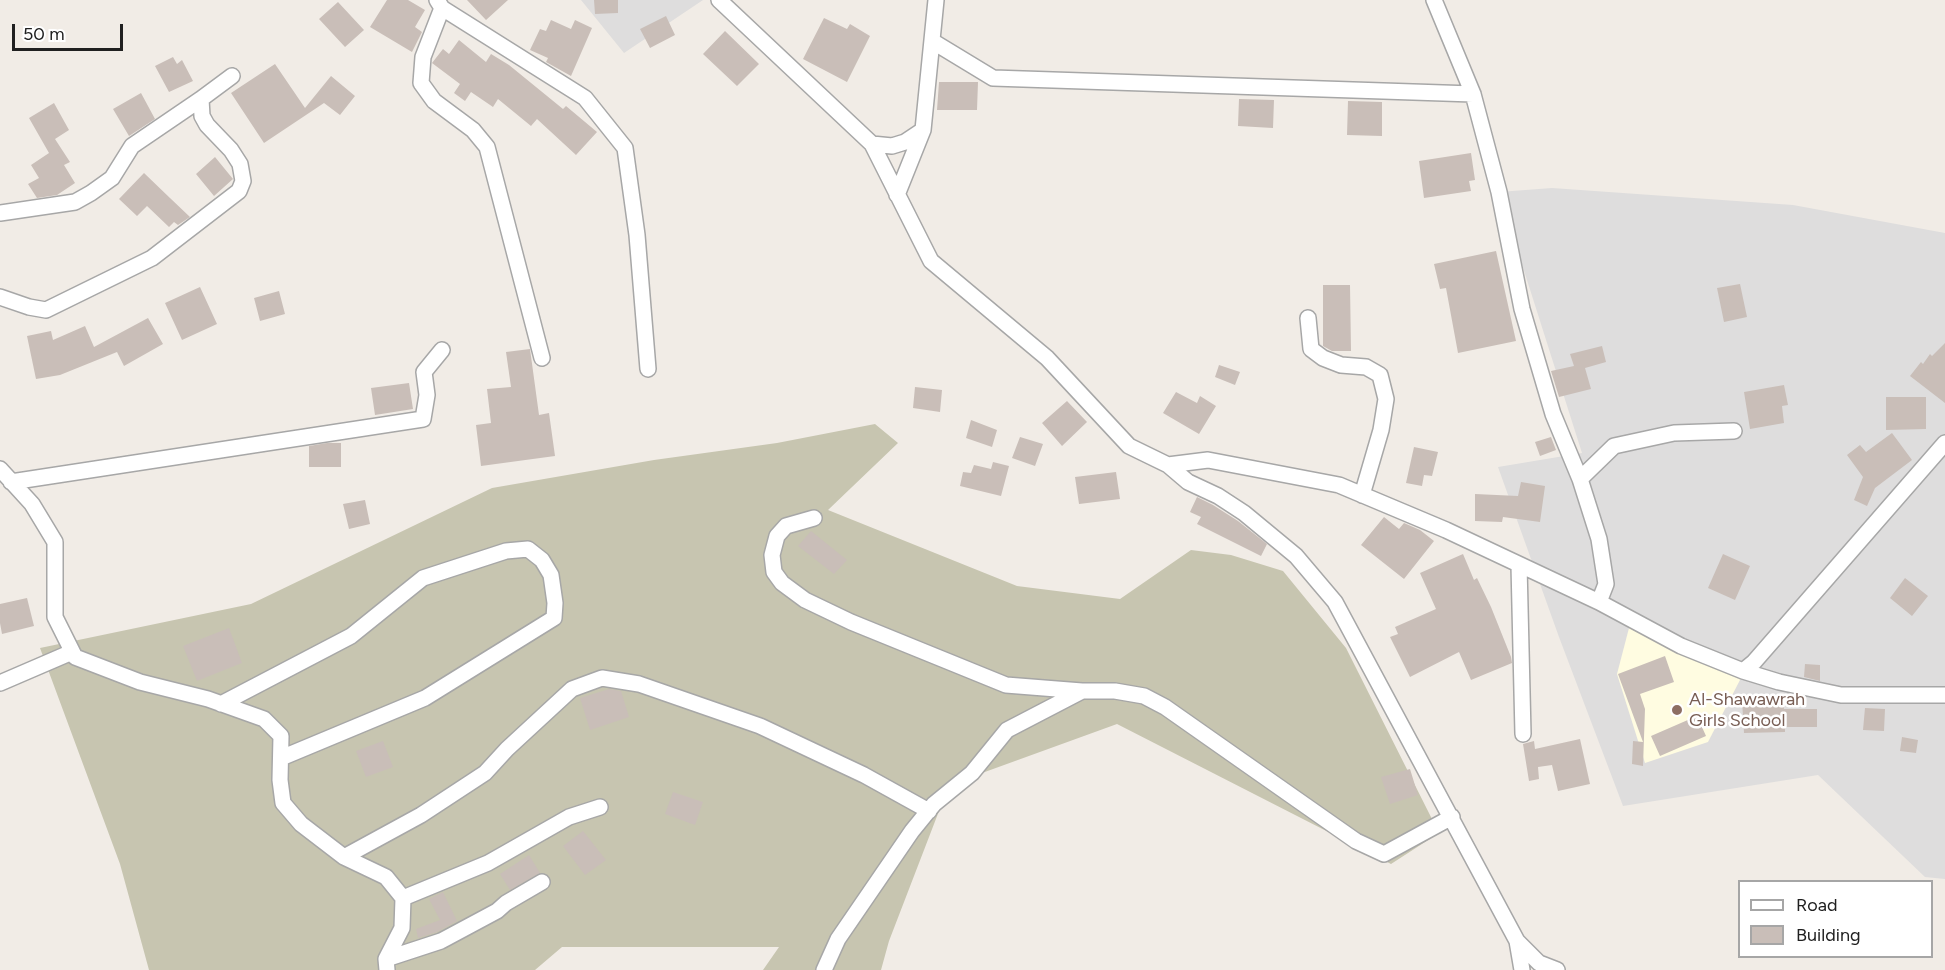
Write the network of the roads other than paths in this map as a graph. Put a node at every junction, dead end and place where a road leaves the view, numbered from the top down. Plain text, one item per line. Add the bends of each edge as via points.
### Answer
1 (719, 0) edge
2 (936, 0) edge
3 (1434, 0) edge
4 (440, 4) edge
5 (932, 41) junction
6 (232, 76) dead end
7 (1473, 94) junction
8 (201, 99) junction
9 (923, 130) junction
10 (872, 144) junction
11 (897, 195) junction
12 (0, 213) edge
13 (0, 297) edge
14 (1308, 318) dead end
15 (442, 350) dead end
16 (542, 358) dead end
17 (648, 369) dead end
18 (1734, 431) dead end
19 (1945, 443) edge
20 (1168, 465) junction
21 (0, 469) edge
22 (1580, 479) junction
23 (11, 482) junction
24 (1362, 495) junction
25 (814, 518) dead end
26 (1520, 565) junction
27 (1599, 602) junction
28 (72, 652) junction
29 (1743, 671) junction
30 (0, 683) edge
31 (1082, 691) junction
32 (1945, 695) edge
33 (221, 704) junction
34 (1524, 734) dead end
35 (280, 758) junction
36 (600, 807) dead end
37 (929, 811) junction
38 (1452, 817) junction
39 (344, 857) junction
40 (542, 882) dead end
41 (403, 898) junction
42 (1517, 941) junction
43 (387, 965) edge
44 (824, 970) edge
45 (1522, 970) edge
46 (1557, 970) edge

1 - 10 street
2 - 5 street
3 - 7 street
4 - 16 street via 423,57 422,83 434,101 473,130 487,147
4 - 17 street via 585,98 625,148
5 - 7 street via 993,78
5 - 9 street
6 - 8 street
7 - 22 street via 1499,192 1522,309 1553,414
8 - 12 street via 132,146 112,178 83,198
8 - 13 street via 207,125 240,164 243,181 239,192 152,258 46,310
9 - 10 street via 892,146
9 - 11 street
10 - 11 street
11 - 20 street via 931,261 1047,358 1129,446
14 - 24 street via 1311,349 1341,365 1366,368 1380,375 1386,399 1383,419
15 - 23 street via 424,372 427,395 423,419
18 - 22 street via 1674,433 1614,446
19 - 29 street
20 - 24 street via 1218,461 1339,485
20 - 38 street via 1188,482 1244,513 1296,556 1335,602
21 - 23 street
22 - 27 street via 1599,539 1606,584
23 - 28 street via 32,504 55,542 55,617
24 - 26 street
25 - 31 street via 786,526 777,536 772,555 774,572 782,583 805,600 1006,685
26 - 27 street
26 - 34 street
27 - 29 street via 1681,646
28 - 30 street
28 - 33 street via 75,657 140,682
29 - 32 street via 1841,695
31 - 37 street via 1007,730 972,773
31 - 38 street via 1144,696 1356,841 1384,854
33 - 35 street via 264,719 281,736
33 - 35 street via 351,636 423,578 506,551 528,549 542,561 551,575 554,618 425,698
35 - 39 street via 283,803 301,824
36 - 41 street via 569,817 488,863
37 - 39 street via 760,726 639,684 602,678 572,689 485,773 422,815
37 - 44 street via 838,939
38 - 42 street
39 - 41 street via 386,877
40 - 43 street via 441,941
41 - 43 street via 402,927
42 - 45 street
42 - 46 street via 1539,963

